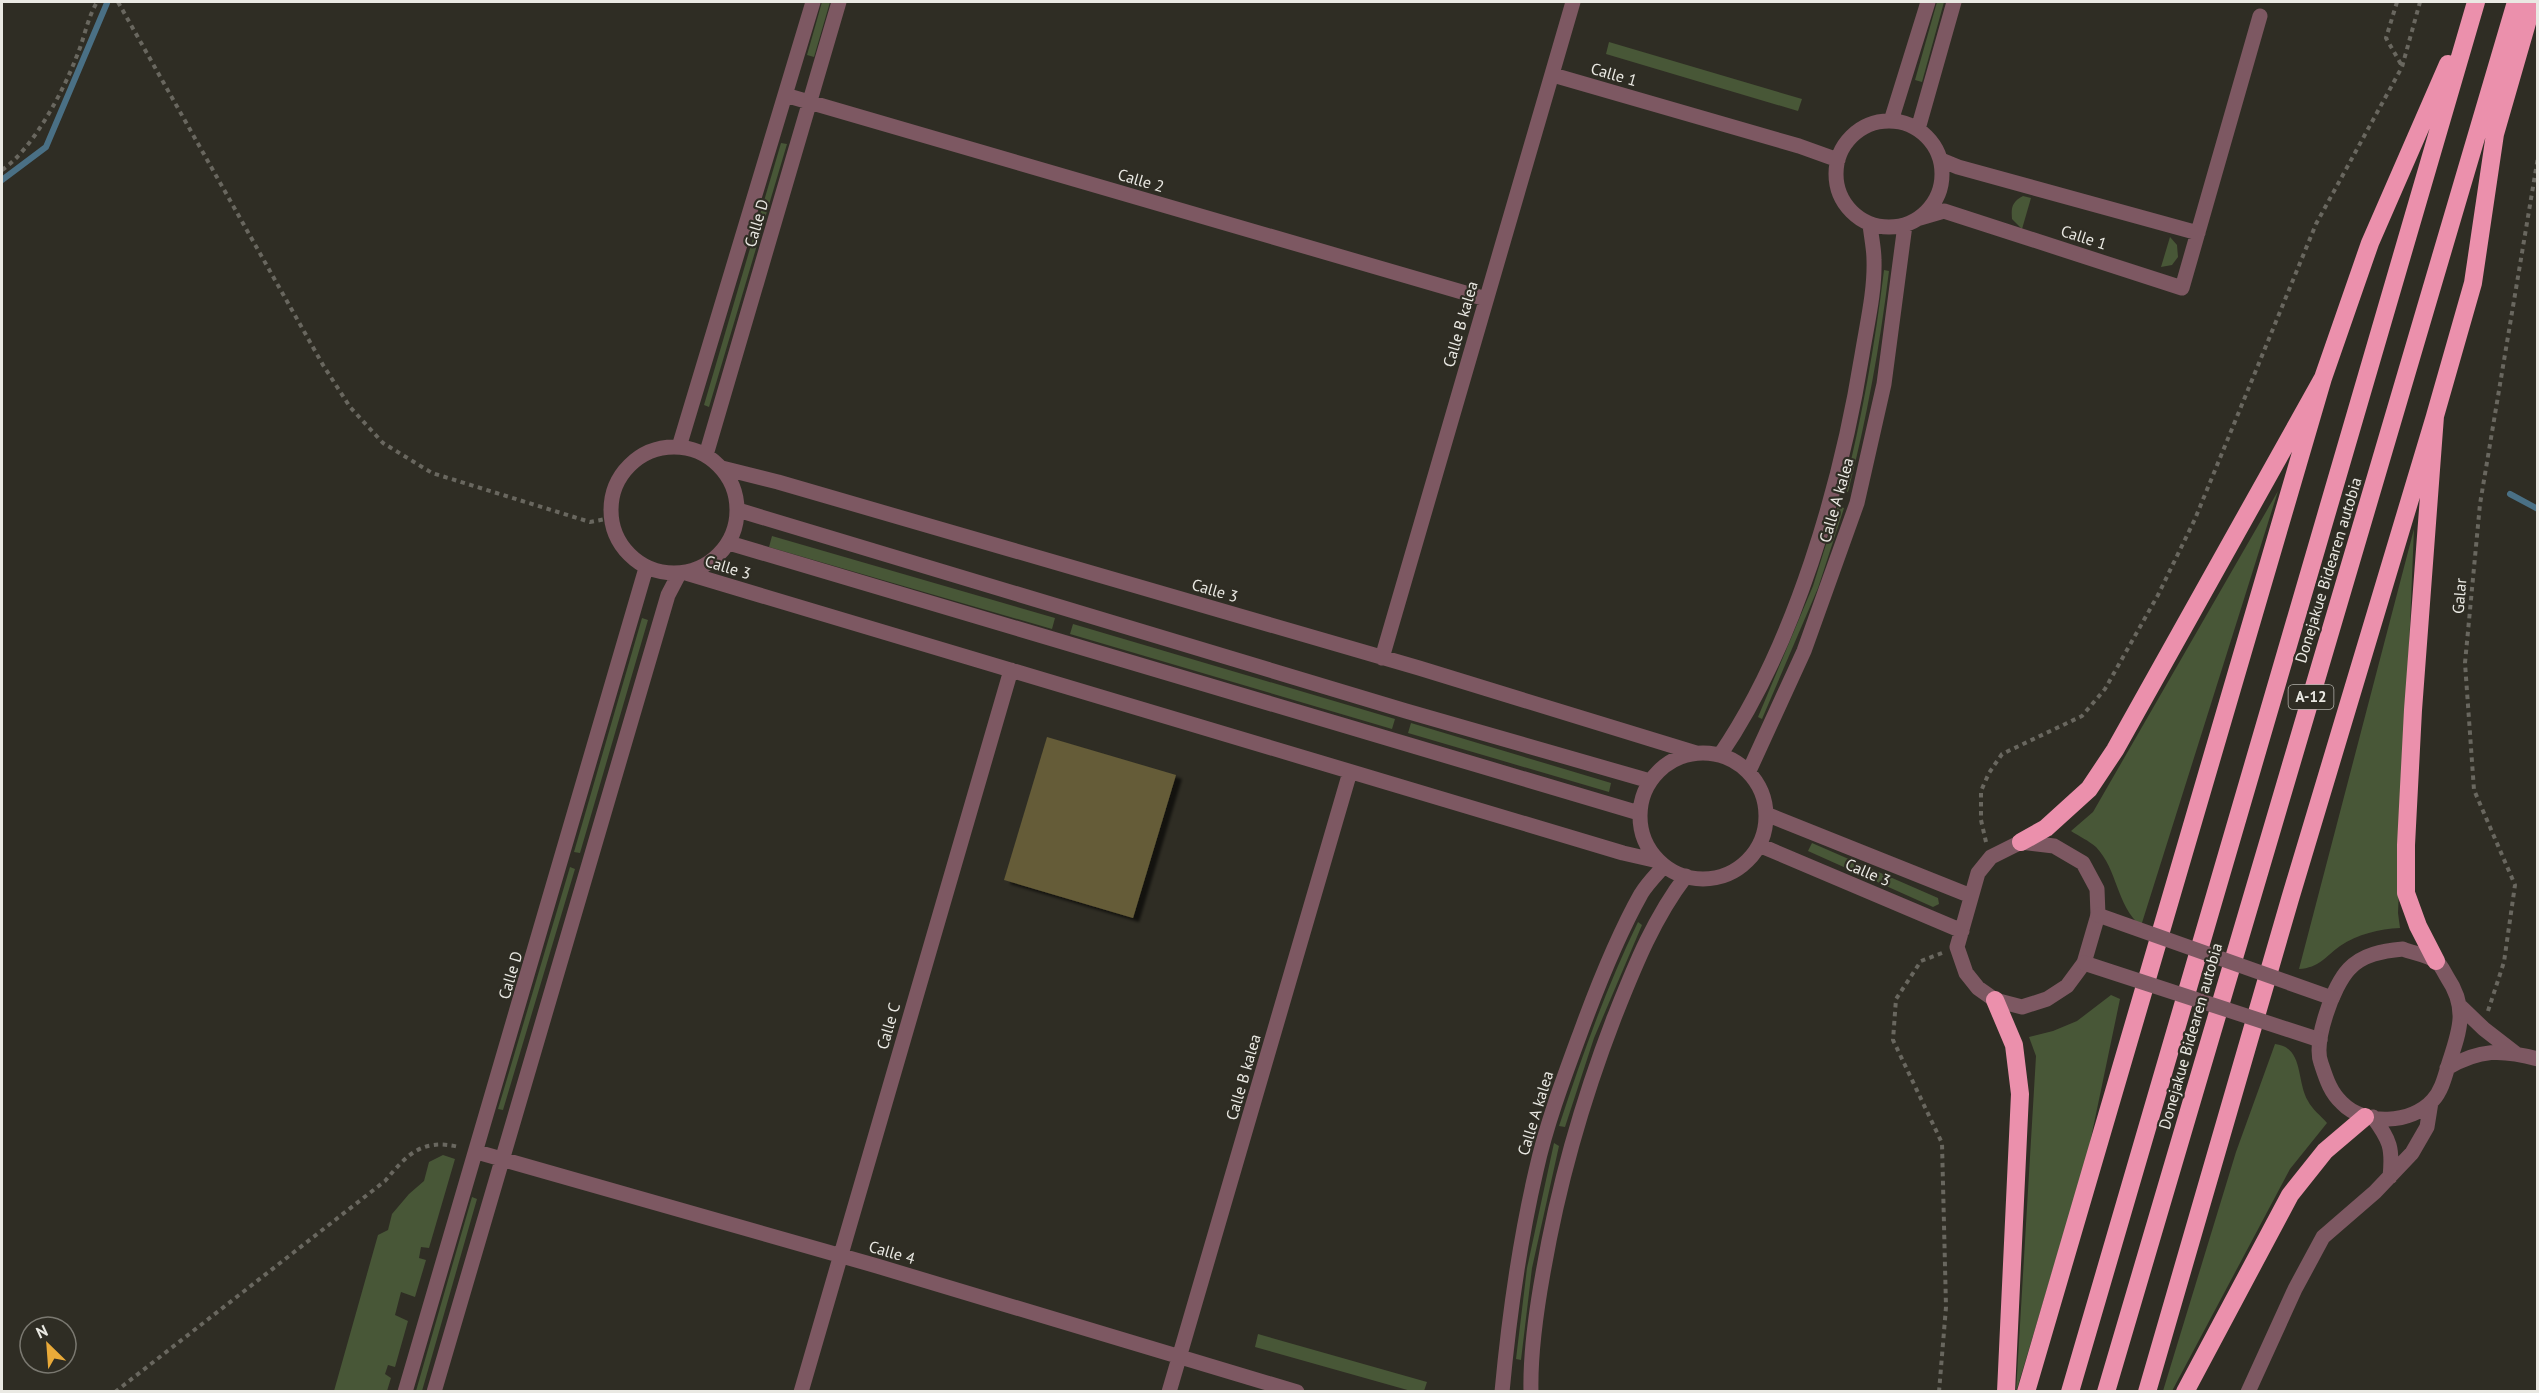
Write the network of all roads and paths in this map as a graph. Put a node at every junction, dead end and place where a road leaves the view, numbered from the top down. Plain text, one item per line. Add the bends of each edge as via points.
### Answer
1 (97, 2) edge
2 (118, 2) edge
3 (813, 2) edge
4 (839, 2) edge
5 (1573, 2) edge
6 (1928, 2) edge
7 (1954, 2) edge
8 (2397, 2) edge
9 (2420, 2) edge
10 (2475, 2) edge
11 (2516, 2) edge
12 (2533, 2) edge
13 (2260, 16) dead end
14 (2402, 67) junction
15 (1552, 75) junction
16 (785, 95) junction
17 (810, 102) junction
18 (1891, 121) junction
19 (1918, 129) junction
20 (2538, 157) edge
21 (1838, 160) junction
22 (1941, 160) junction
23 (2, 170) edge
24 (1920, 218) junction
25 (1870, 224) junction
26 (1905, 225) junction
27 (2198, 233) junction
28 (1486, 299) junction
29 (2323, 378) junction
30 (2435, 416) junction
31 (679, 447) junction
32 (706, 455) junction
33 (722, 468) junction
34 (738, 510) junction
35 (611, 519) junction
36 (729, 543) junction
37 (646, 568) junction
38 (682, 573) junction
39 (1382, 658) junction
40 (1011, 670) junction
41 (1696, 753) junction
42 (1720, 754) junction
43 (1749, 771) junction
44 (1350, 772) junction
45 (1650, 781) junction
46 (1639, 813) junction
47 (1766, 814) junction
48 (2021, 842) junction
49 (1759, 845) junction
50 (1991, 857) junction
51 (1661, 863) junction
52 (1686, 876) junction
53 (1971, 896) junction
54 (2098, 915) junction
55 (1962, 931) junction
56 (1957, 947) junction
57 (2436, 961) junction
58 (2084, 963) junction
59 (2332, 998) junction
60 (1995, 1000) junction
61 (2461, 1007) junction
62 (2484, 1029) junction
63 (2320, 1040) junction
64 (2515, 1053) junction
65 (2538, 1059) edge
66 (2447, 1068) junction
67 (2431, 1102) junction
68 (2369, 1117) junction
69 (477, 1152) junction
70 (502, 1159) junction
71 (2390, 1177) junction
72 (840, 1256) junction
73 (1180, 1357) junction
74 (115, 1392) edge
75 (405, 1392) edge
76 (434, 1392) edge
77 (801, 1392) edge
78 (1169, 1392) edge
79 (1297, 1392) edge
80 (1502, 1392) edge
81 (1532, 1392) edge
82 (1939, 1392) edge
83 (2006, 1392) edge
84 (2026, 1392) edge
85 (2070, 1392) edge
86 (2106, 1392) edge
87 (2147, 1392) edge
88 (2185, 1392) edge
89 (2248, 1392) edge

1 - 23 path via 54,104 33,136
2 - 35 path via 350,408 383,442 432,473 590,522
3 - 16 street, Calle D
4 - 17 street, Calle D
5 - 15 street, Calle B kalea
6 - 18 street
7 - 19 street
8 - 14 path via 2386,38
9 - 14 path
10 - 29 highway via 2370,243
10 - 85 highway, Donejakue Bidearen autobia / A-12
11 - 86 highway, Donejakue Bidearen autobia / A-12
12 - 30 highway via 2495,134 2473,283
13 - 27 street, Calle 1
14 - 50 path via 2316,224 2195,519 2105,689 2082,716 2002,754 1989,773 1981,791 1981,820
15 - 21 street, Calle 1
15 - 28 street, Calle B kalea
16 - 17 street, Calle 2
16 - 31 street, Calle D
17 - 28 street, Calle 2
17 - 32 street, Calle D
18 - 19 street
18 - 21 street via 1873,123 1857,131
19 - 22 street
20 - 62 path, Galar via 2480,504 2465,663 2474,790 2515,885 2504,962
21 - 25 street via 1836,175 1845,205
22 - 24 street via 1939,192
22 - 27 street, Calle 1
24 - 26 street
24 - 27 street, Calle 1 via 1944,211 2182,288
25 - 26 street
25 - 42 street, Calle A kalea via 1875,260 1868,312 1857,386 1832,496 1791,617 1744,719
26 - 43 street, Calle A kalea via 1884,384 1857,503 1804,651
28 - 39 street, Calle B kalea
29 - 48 highway via 2115,750 2089,789 2046,828
29 - 84 highway
30 - 57 highway via 2414,698 2406,893
30 - 87 highway
31 - 32 street
31 - 35 street via 660,448 628,466 611,500
32 - 33 street
33 - 34 street via 736,495
33 - 39 street, Calle 3
34 - 36 street
34 - 45 street
35 - 37 street via 622,548
36 - 38 street via 703,567
36 - 46 street, Calle 3
37 - 38 street
37 - 69 street, Calle D
38 - 40 street, Calle 3
38 - 70 street via 668,595
39 - 41 street, Calle 3
40 - 44 street, Calle 3
40 - 72 street, Calle C
41 - 42 street
41 - 45 street via 1662,767
42 - 43 street
43 - 47 street via 1764,799
44 - 51 street, Calle 3
44 - 73 street, Calle B kalea
45 - 46 street
46 - 51 street via 1647,847
47 - 49 street
47 - 53 street, Calle 3
48 - 50 street
48 - 54 street via 2054,846 2083,863 2097,889
49 - 52 street via 1734,871 1717,878
49 - 55 street, Calle 3
50 - 53 street via 1978,873
51 - 52 street
51 - 80 street, Calle A kalea via 1642,892 1596,991 1536,1169 1510,1310
52 - 81 street via 1671,895 1638,957 1590,1079 1553,1215 1537,1311
53 - 55 street
54 - 58 street
54 - 59 street, bridge
55 - 56 street
56 - 60 street via 1966,973
56 - 82 path via 1921,961 1911,975 1896,999 1893,1040 1942,1143 1946,1306
57 - 59 street via 2403,949 2376,952 2349,969
57 - 61 street via 2455,989
58 - 60 street via 2067,986 2047,999 2022,1006
58 - 63 street, bridge
59 - 63 street
60 - 83 highway via 2014,1045 2020,1094
61 - 62 street
61 - 66 street via 2457,1038
62 - 64 street
63 - 68 street via 2319,1058 2331,1090 2343,1105
64 - 65 street
64 - 66 street via 2489,1052
66 - 67 street via 2440,1090
67 - 68 street via 2410,1116
67 - 71 street via 2427,1128 2412,1153
68 - 71 street via 2390,1140
68 - 88 highway via 2325,1151 2290,1195
69 - 70 street, Calle 4
69 - 74 path via 443,1143 423,1146 404,1159 385,1181
69 - 75 street, Calle D
70 - 72 street, Calle 4
70 - 76 street
71 - 89 street via 2323,1237
72 - 73 street, Calle 4
72 - 77 street, Calle C
73 - 78 street, Calle B kalea
73 - 79 street, Calle 4

